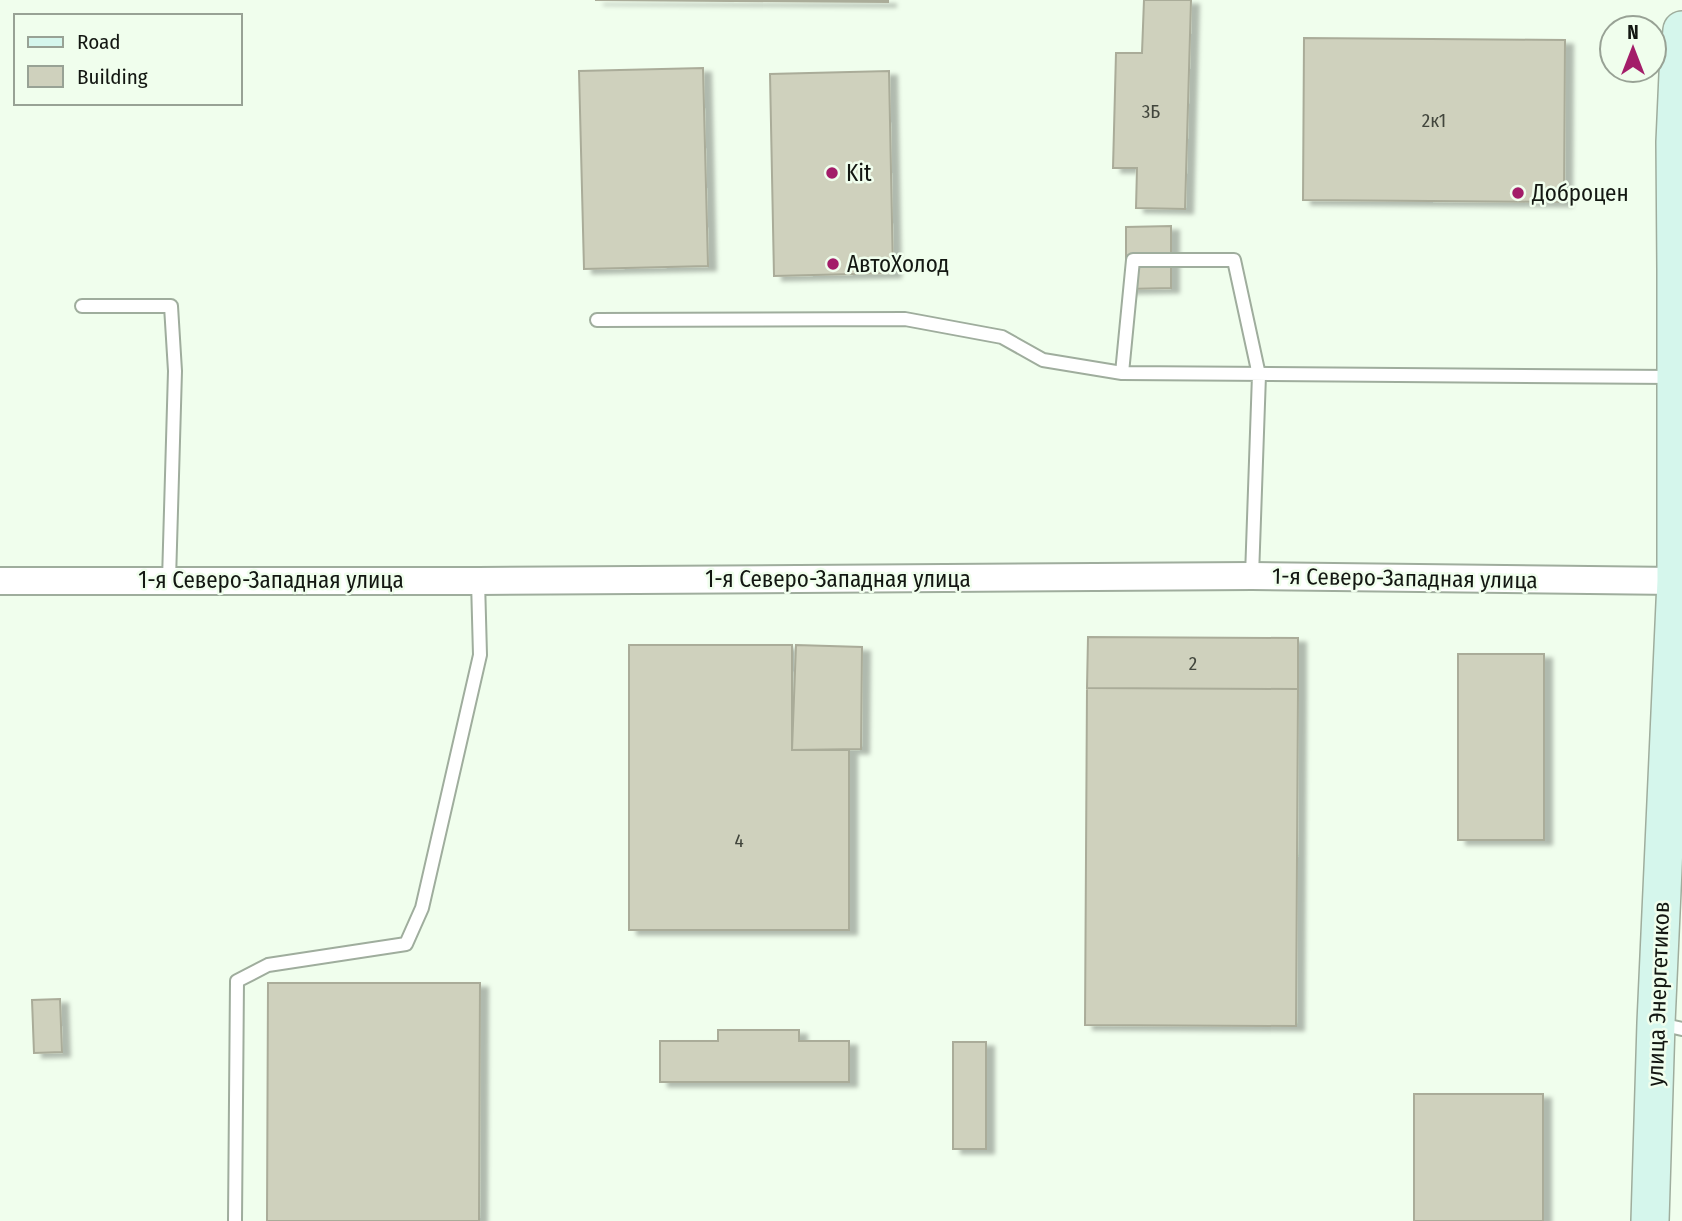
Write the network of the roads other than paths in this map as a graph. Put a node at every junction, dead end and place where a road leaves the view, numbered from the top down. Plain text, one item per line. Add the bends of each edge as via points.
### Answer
1 (1682, 30) edge
2 (1680, 72) edge
3 (1679, 278) edge
4 (82, 306) dead end
5 (597, 320) dead end
6 (1122, 373) junction
7 (1259, 375) junction
8 (1677, 377) junction
9 (1678, 560) edge
10 (1252, 576) junction
11 (169, 580) junction
12 (0, 581) edge
13 (478, 581) junction
14 (1669, 1026) edge
15 (235, 1221) edge
16 (1650, 1221) edge

1 - 2 main road, улица Энергетиков
2 - 3 main road, улица Энергетиков via 1675,142
3 - 8 main road, улица Энергетиков
4 - 11 lane via 171,306 175,372
5 - 6 lane via 905,319 1002,337 1043,360
6 - 7 lane
6 - 7 lane via 1133,260 1234,260
7 - 8 lane
7 - 10 lane
8 - 9 main road, улица Энергетиков
9 - 10 street, 1-я Северо-Западная улица
9 - 14 main road, улица Энергетиков
10 - 13 street, 1-я Северо-Западная улица
11 - 12 street, 1-я Северо-Западная улица
11 - 13 street, 1-я Северо-Западная улица
13 - 15 lane via 480,655 422,908 406,944 268,964 236,981
14 - 16 main road, улица Энергетиков

